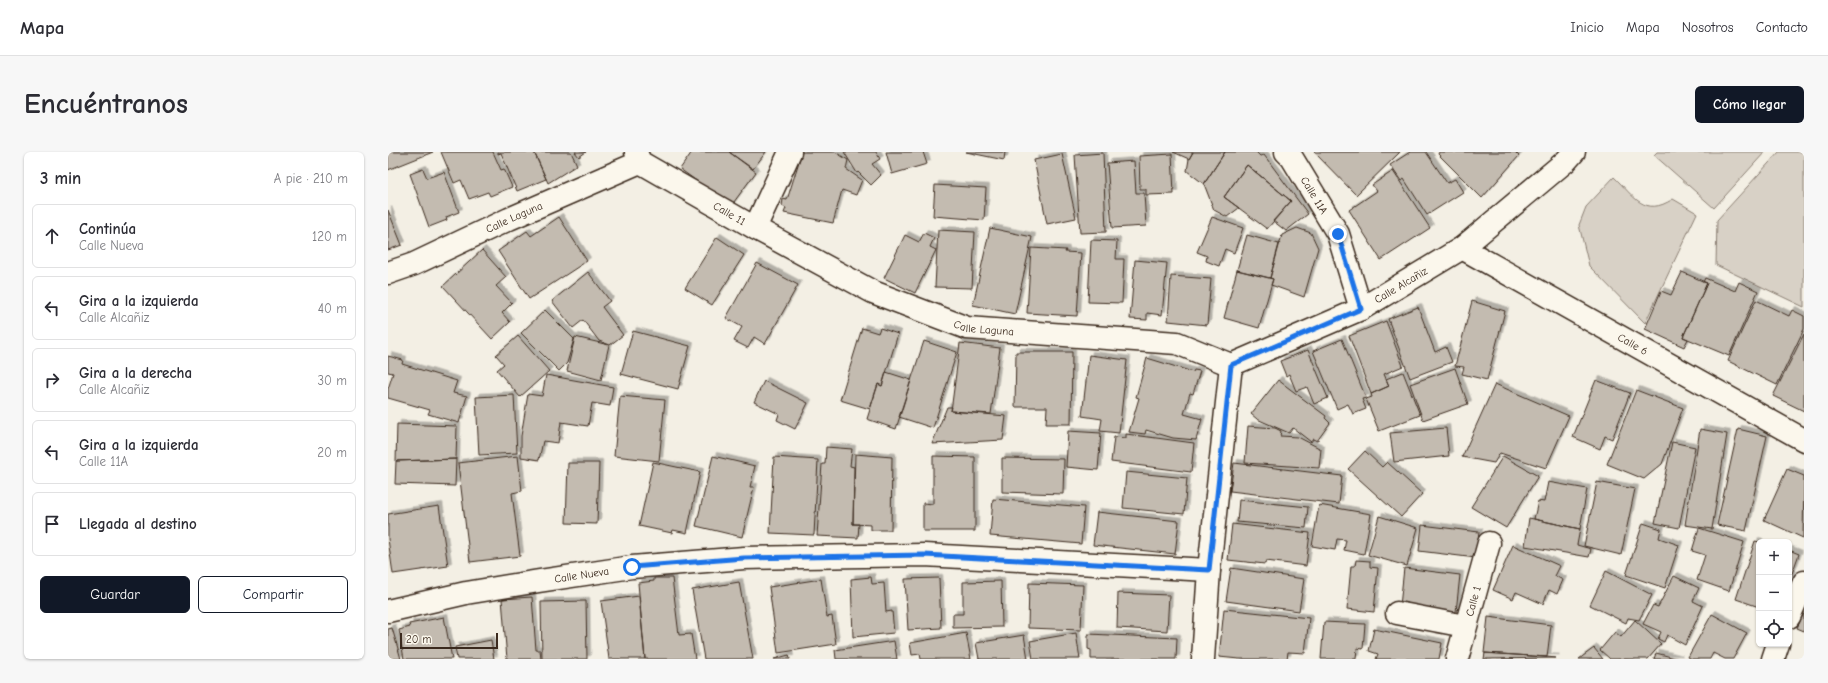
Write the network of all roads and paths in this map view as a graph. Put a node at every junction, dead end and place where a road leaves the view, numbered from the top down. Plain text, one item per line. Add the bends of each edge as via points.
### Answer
1 (790, 152) edge
2 (1286, 152) edge
3 (1574, 152) edge
4 (638, 157) edge
5 (755, 228) junction
6 (1462, 248) junction
7 (388, 273) edge
8 (1361, 309) junction
9 (1231, 365) junction
10 (1804, 440) edge
11 (1489, 544) dead end
12 (1209, 570) junction
13 (1804, 582) edge
14 (388, 611) edge
15 (1792, 611) edge
16 (1397, 613) dead end
17 (1465, 626) junction
18 (1777, 647) edge
19 (1203, 659) edge
20 (1457, 659) edge
21 (1773, 659) edge

1 - 5 street, Calle 11
2 - 8 street, Calle 11A via 1338,234
3 - 6 street, Calle Alcañiz
4 - 5 street, Calle 11
4 - 7 street, Calle Laguna via 414,264
5 - 9 street, Calle Laguna via 873,292 968,328 1177,343
6 - 8 street, Calle Alcañiz
6 - 10 street, Calle 6
8 - 9 street, Calle Alcañiz
9 - 12 street
11 - 17 street, Calle 1
12 - 14 street, Calle Nueva via 924,555 744,558 632,567 547,579 466,593
12 - 19 street
13 - 15 street
16 - 17 street
17 - 20 street, Calle 1
18 - 21 street

